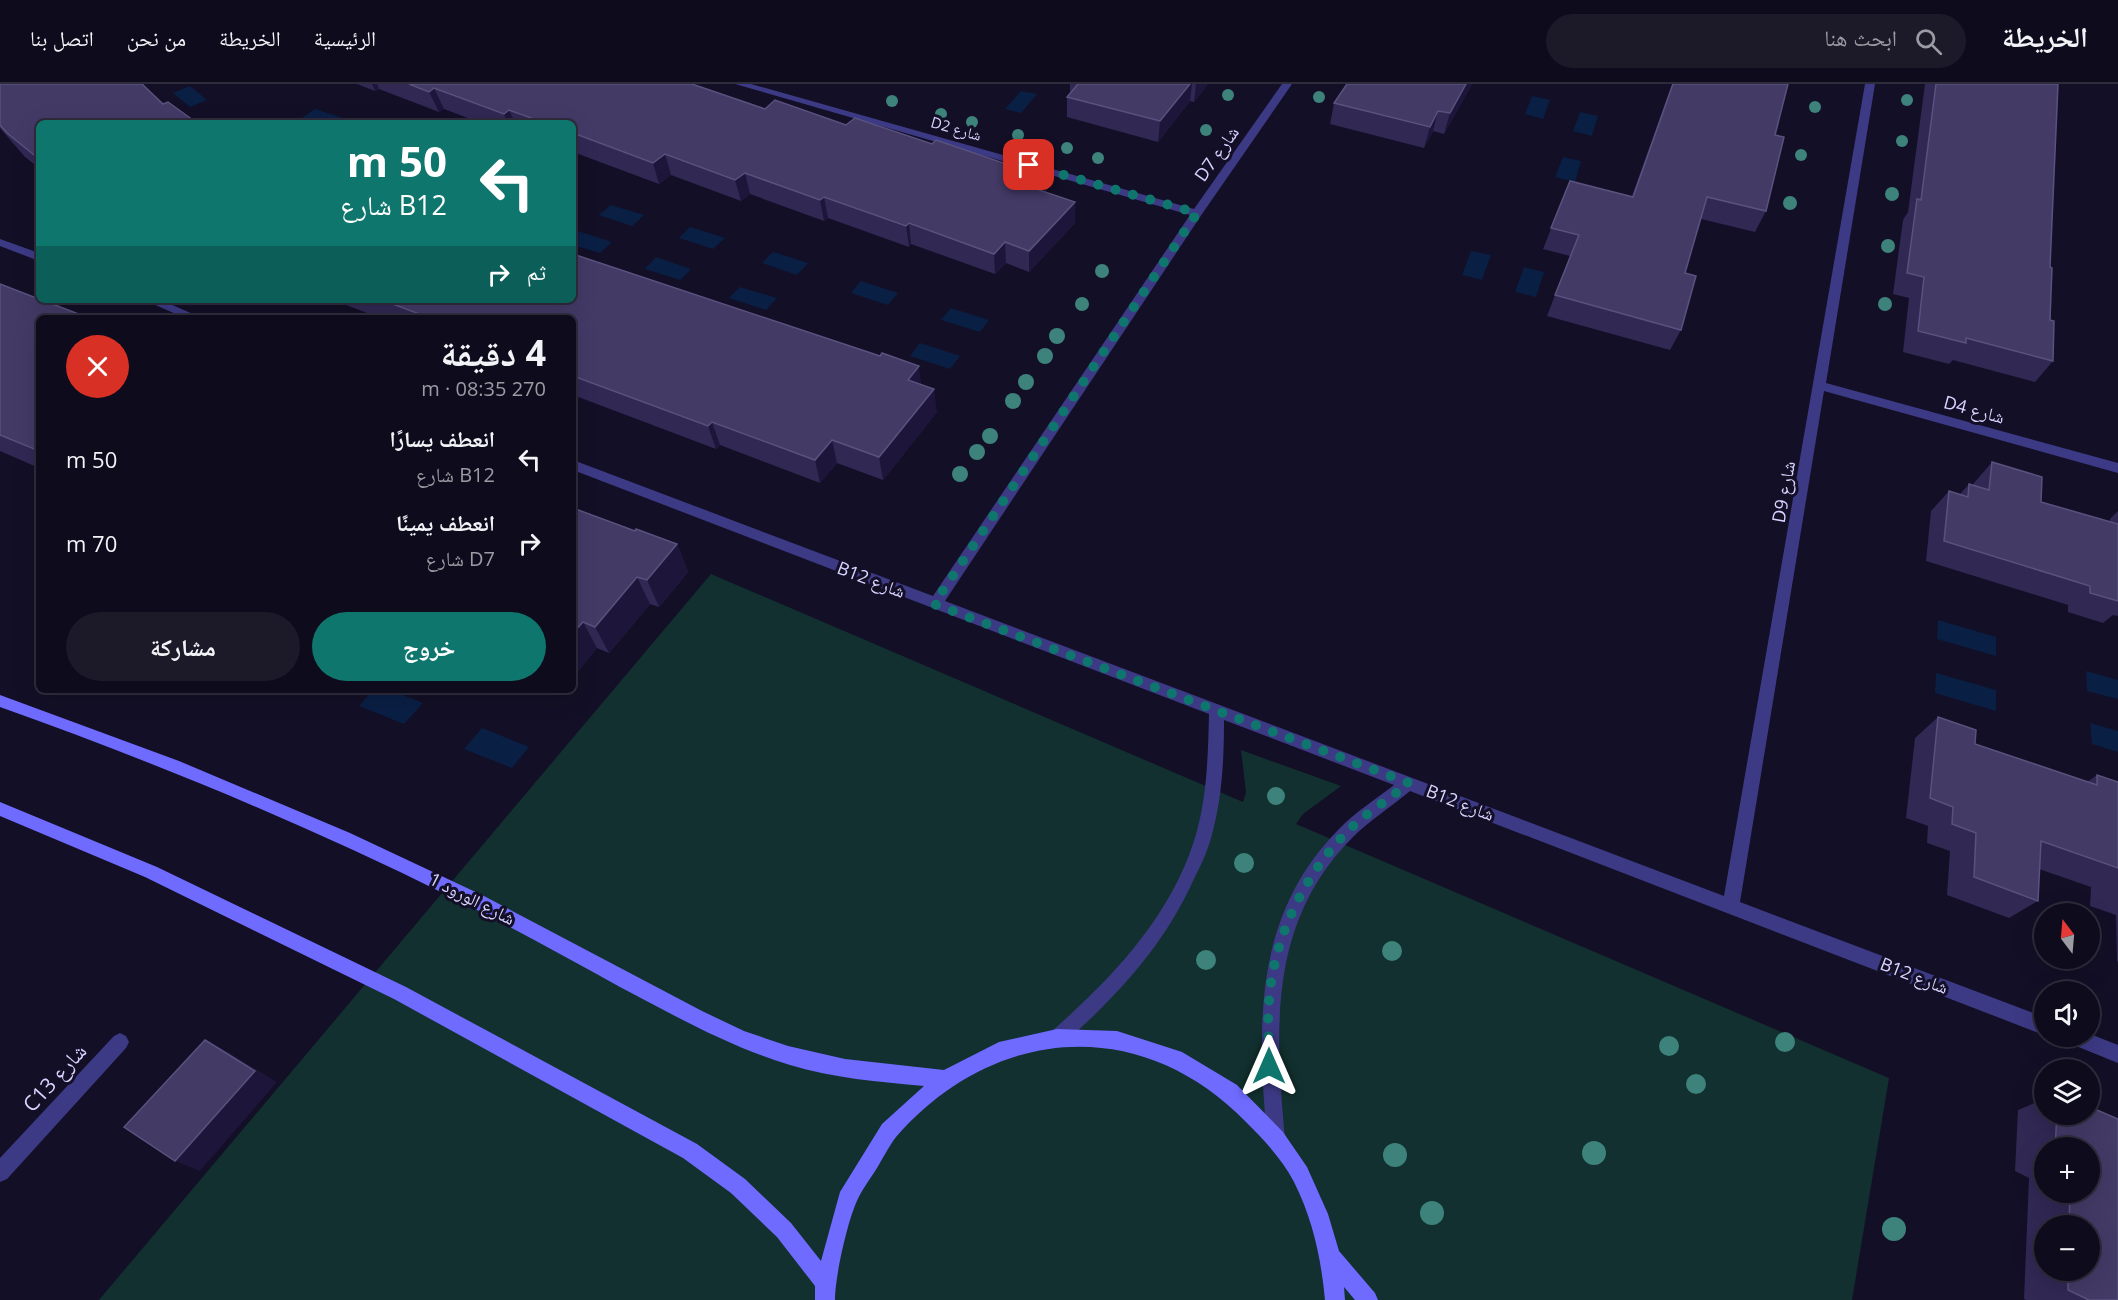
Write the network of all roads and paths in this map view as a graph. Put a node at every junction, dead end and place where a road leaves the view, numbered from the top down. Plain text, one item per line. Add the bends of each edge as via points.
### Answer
1 (740, 84) edge
2 (1287, 84) edge
3 (1870, 84) edge
4 (1197, 213) junction
5 (0, 233) edge
6 (0, 242) edge
7 (19, 249) junction
8 (36, 256) edge
9 (158, 303) edge
10 (188, 315) edge
11 (1820, 386) junction
12 (576, 466) edge
13 (2118, 468) edge
14 (934, 604) junction
15 (0, 701) edge
16 (1217, 711) junction
17 (1409, 783) junction
18 (0, 809) edge
19 (1731, 906) junction
20 (2034, 1022) edge
21 (1057, 1038) junction
22 (120, 1042) dead end
23 (2100, 1047) edge
24 (2118, 1054) edge
25 (945, 1079) junction
26 (1276, 1139) junction
27 (0, 1172) edge
28 (1331, 1257) junction
29 (825, 1291) edge
30 (1335, 1300) edge
31 (1368, 1300) edge

1 - 4 street, D2 شارع
2 - 4 street, D7 شارع
3 - 11 street, D9 شارع
4 - 14 street, D7 شارع
5 - 7 street
6 - 7 street
7 - 8 street
9 - 10 street
11 - 13 street, D4 شارع
11 - 19 street, D9 شارع
12 - 14 street, B12 شارع
14 - 16 street, B12 شارع
15 - 25 street, شارع الورود 1 via 132,748 376,852 499,912 687,1014 759,1045 813,1062
16 - 17 street, B12 شارع
16 - 21 street via 1215,778 1203,839 1177,901 1155,938 1126,973
17 - 19 street, B12 شارع
17 - 26 street via 1342,837 1323,860 1296,903 1280,943 1269,1002 1269,1066
18 - 29 street via 151,872 400,993 690,1151 738,1186 784,1230
19 - 20 street, B12 شارع
21 - 25 street via 999,1051
21 - 26 street via 1117,1040 1176,1058 1230,1092
22 - 27 street, C13 شارع
23 - 24 street
25 - 29 street via 889,1131 847,1199
26 - 28 street via 1300,1174
28 - 30 street
28 - 31 street

